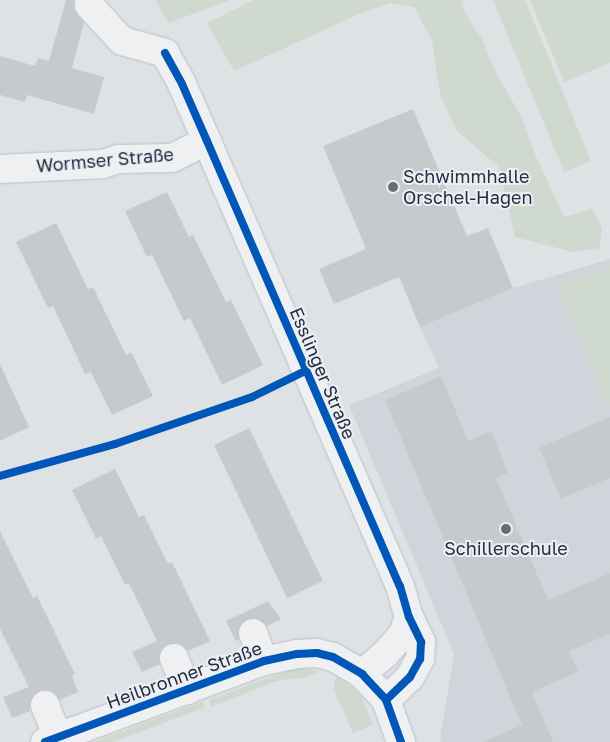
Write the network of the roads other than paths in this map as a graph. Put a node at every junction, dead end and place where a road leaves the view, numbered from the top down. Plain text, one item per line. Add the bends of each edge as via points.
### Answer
1 (89, 5) dead end
2 (207, 141) junction
3 (0, 169) edge
4 (408, 617) junction
5 (253, 633) dead end
6 (174, 658) dead end
7 (264, 661) junction
8 (362, 674) junction
9 (187, 690) junction
10 (386, 700) junction
11 (45, 705) dead end
12 (51, 740) edge
13 (401, 742) edge

1 - 2 street, Esslinger Straße via 122,41 165,53
2 - 3 street, Wormser Straße via 172,158
2 - 4 street, Esslinger Straße via 400,586
4 - 8 street via 403,634
4 - 10 street, Esslinger Straße via 421,642 420,659 410,677
5 - 7 street
6 - 9 street
7 - 8 street, Heilbronner Straße via 317,653 333,657
7 - 9 street, Heilbronner Straße
8 - 10 street
9 - 12 street, Heilbronner Straße
10 - 13 street
11 - 12 street

